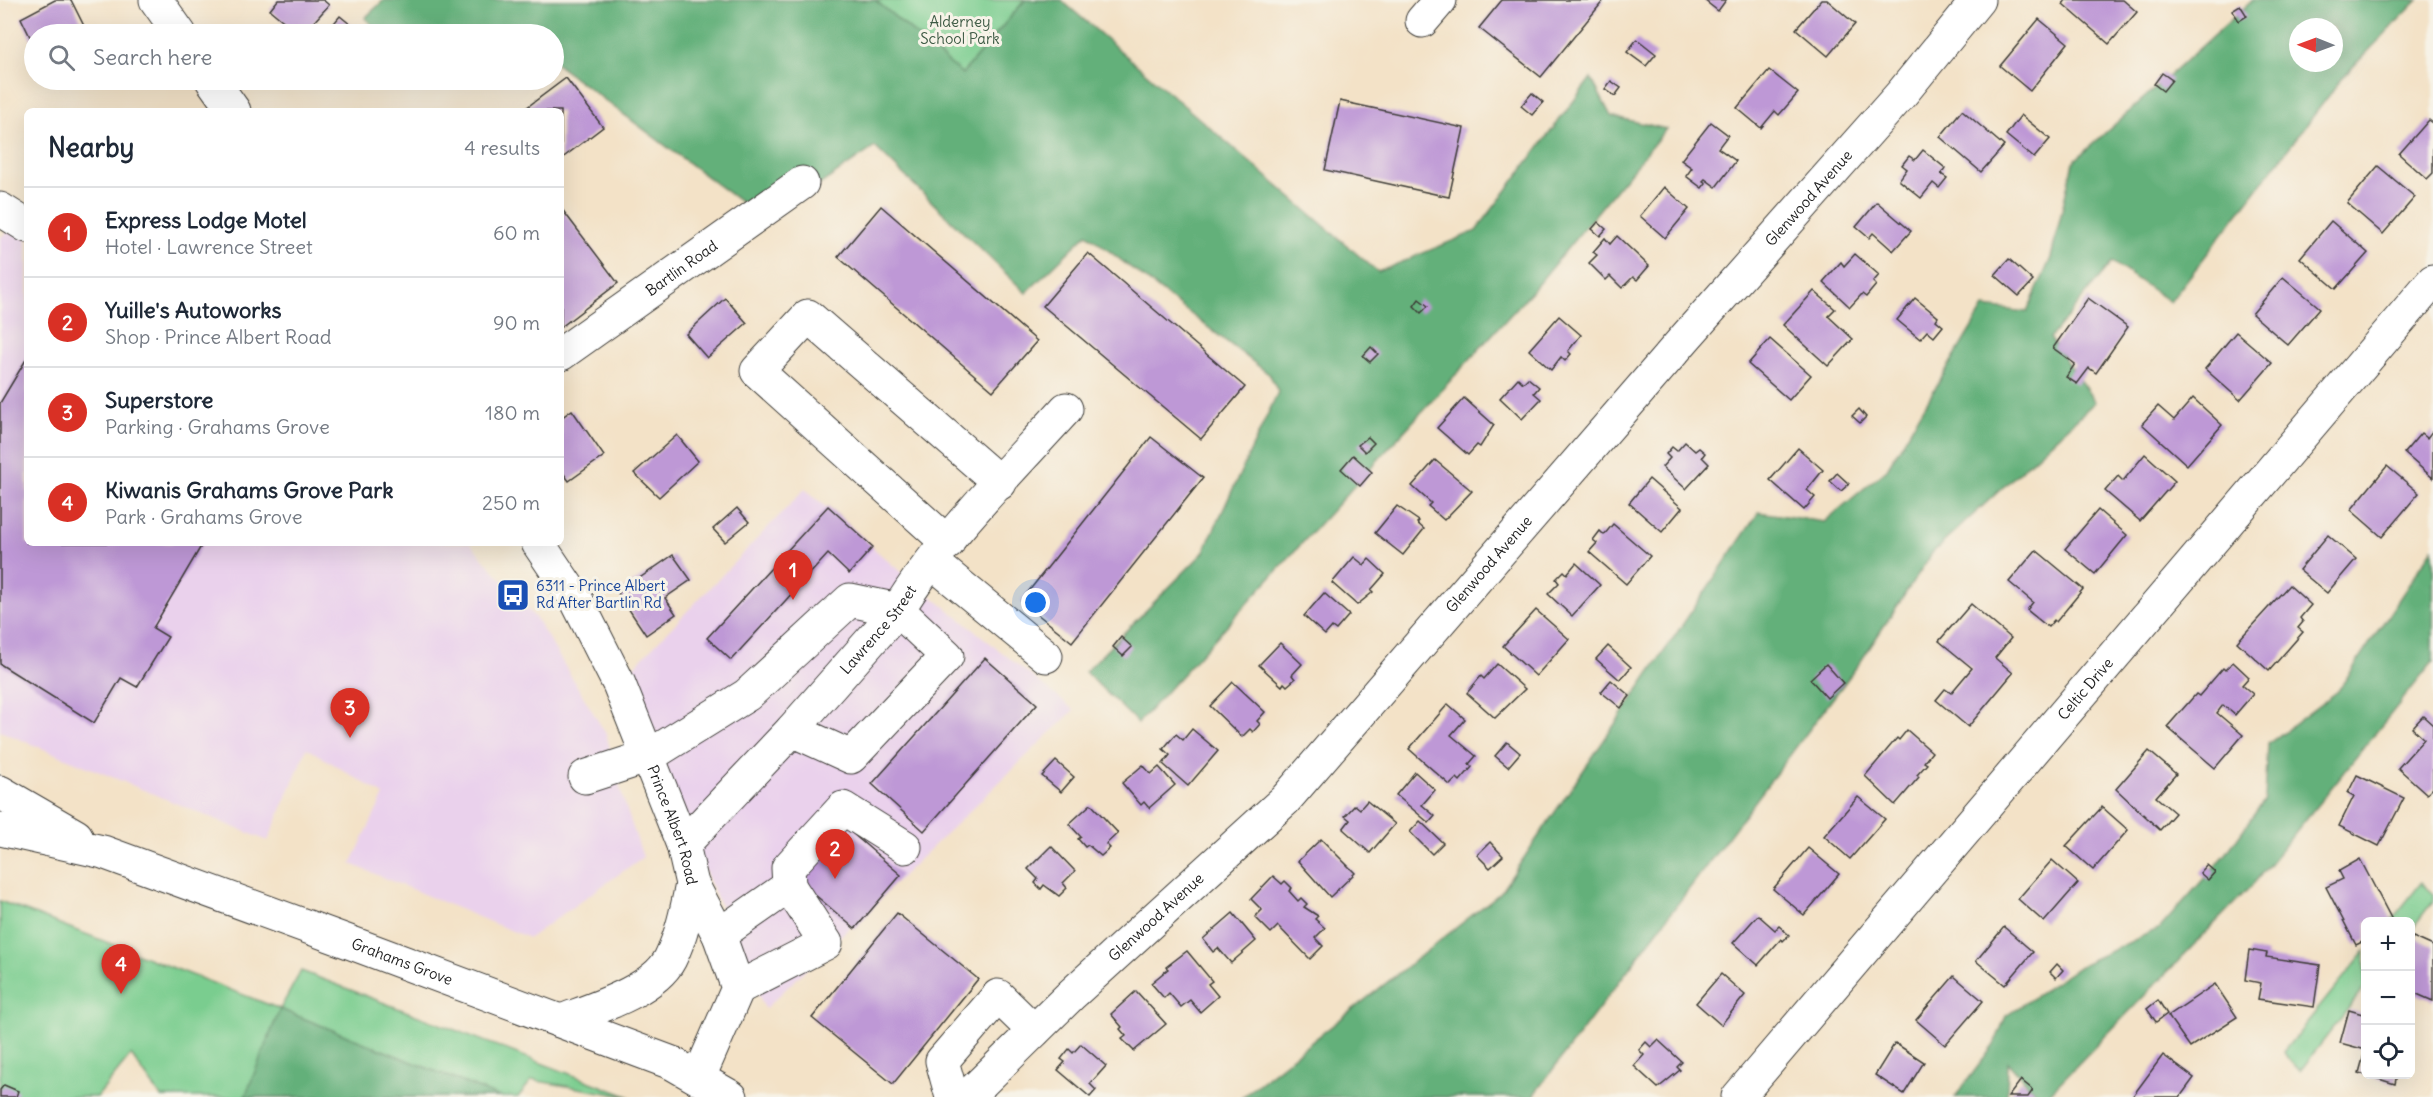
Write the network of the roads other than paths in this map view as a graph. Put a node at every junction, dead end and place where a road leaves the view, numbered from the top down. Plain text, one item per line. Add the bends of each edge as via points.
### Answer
1 (156, 0) edge
2 (1978, 0) edge
3 (173, 24) edge
4 (219, 90) edge
5 (232, 108) edge
6 (802, 183) dead end
7 (0, 209) edge
8 (24, 224) edge
9 (2433, 281) edge
10 (564, 352) edge
11 (1066, 409) dead end
12 (1000, 483) junction
13 (540, 546) edge
14 (940, 553) junction
15 (898, 610) junction
16 (1046, 656) dead end
17 (792, 730) junction
18 (649, 756) junction
19 (585, 777) dead end
20 (0, 792) edge
21 (0, 829) edge
22 (683, 845) junction
23 (905, 847) dead end
24 (104, 852) junction
25 (693, 884) junction
26 (789, 886) junction
27 (719, 935) junction
28 (738, 988) junction
29 (564, 1020) junction
30 (1034, 1031) junction
31 (699, 1077) junction
32 (731, 1097) edge
33 (952, 1097) edge
34 (967, 1097) edge
35 (1738, 1097) edge

1 - 3 street
2 - 30 street, Glenwood Avenue via 1903,92 1684,338 1285,800
4 - 5 street
6 - 10 street, Bartlin Road
7 - 8 street
9 - 35 street, Celtic Drive
11 - 12 street, Lawrence Street
12 - 14 street, Lawrence Street
12 - 14 street via 808,316 757,371
13 - 18 street, Prince Albert Road via 577,601 619,684
14 - 15 street, Lawrence Street
14 - 16 street
15 - 17 street, Lawrence Street
15 - 17 street via 947,656 851,757
15 - 18 street via 850,600 747,695
17 - 22 street, Lawrence Street
18 - 19 street
18 - 22 street, Prince Albert Road
20 - 24 street, Grahams Grove
21 - 24 street, Grahams Grove
22 - 25 street, Prince Albert Road
23 - 26 street via 843,808 788,868
24 - 29 street, Grahams Grove
25 - 27 street, Prince Albert Road
25 - 29 street via 669,961 650,981
26 - 27 street
26 - 28 street via 826,943
27 - 28 street, Prince Albert Road
28 - 31 street
29 - 31 street, Grahams Grove
30 - 33 street via 998,996 942,1061
30 - 34 street, Glenwood Avenue
31 - 32 street

